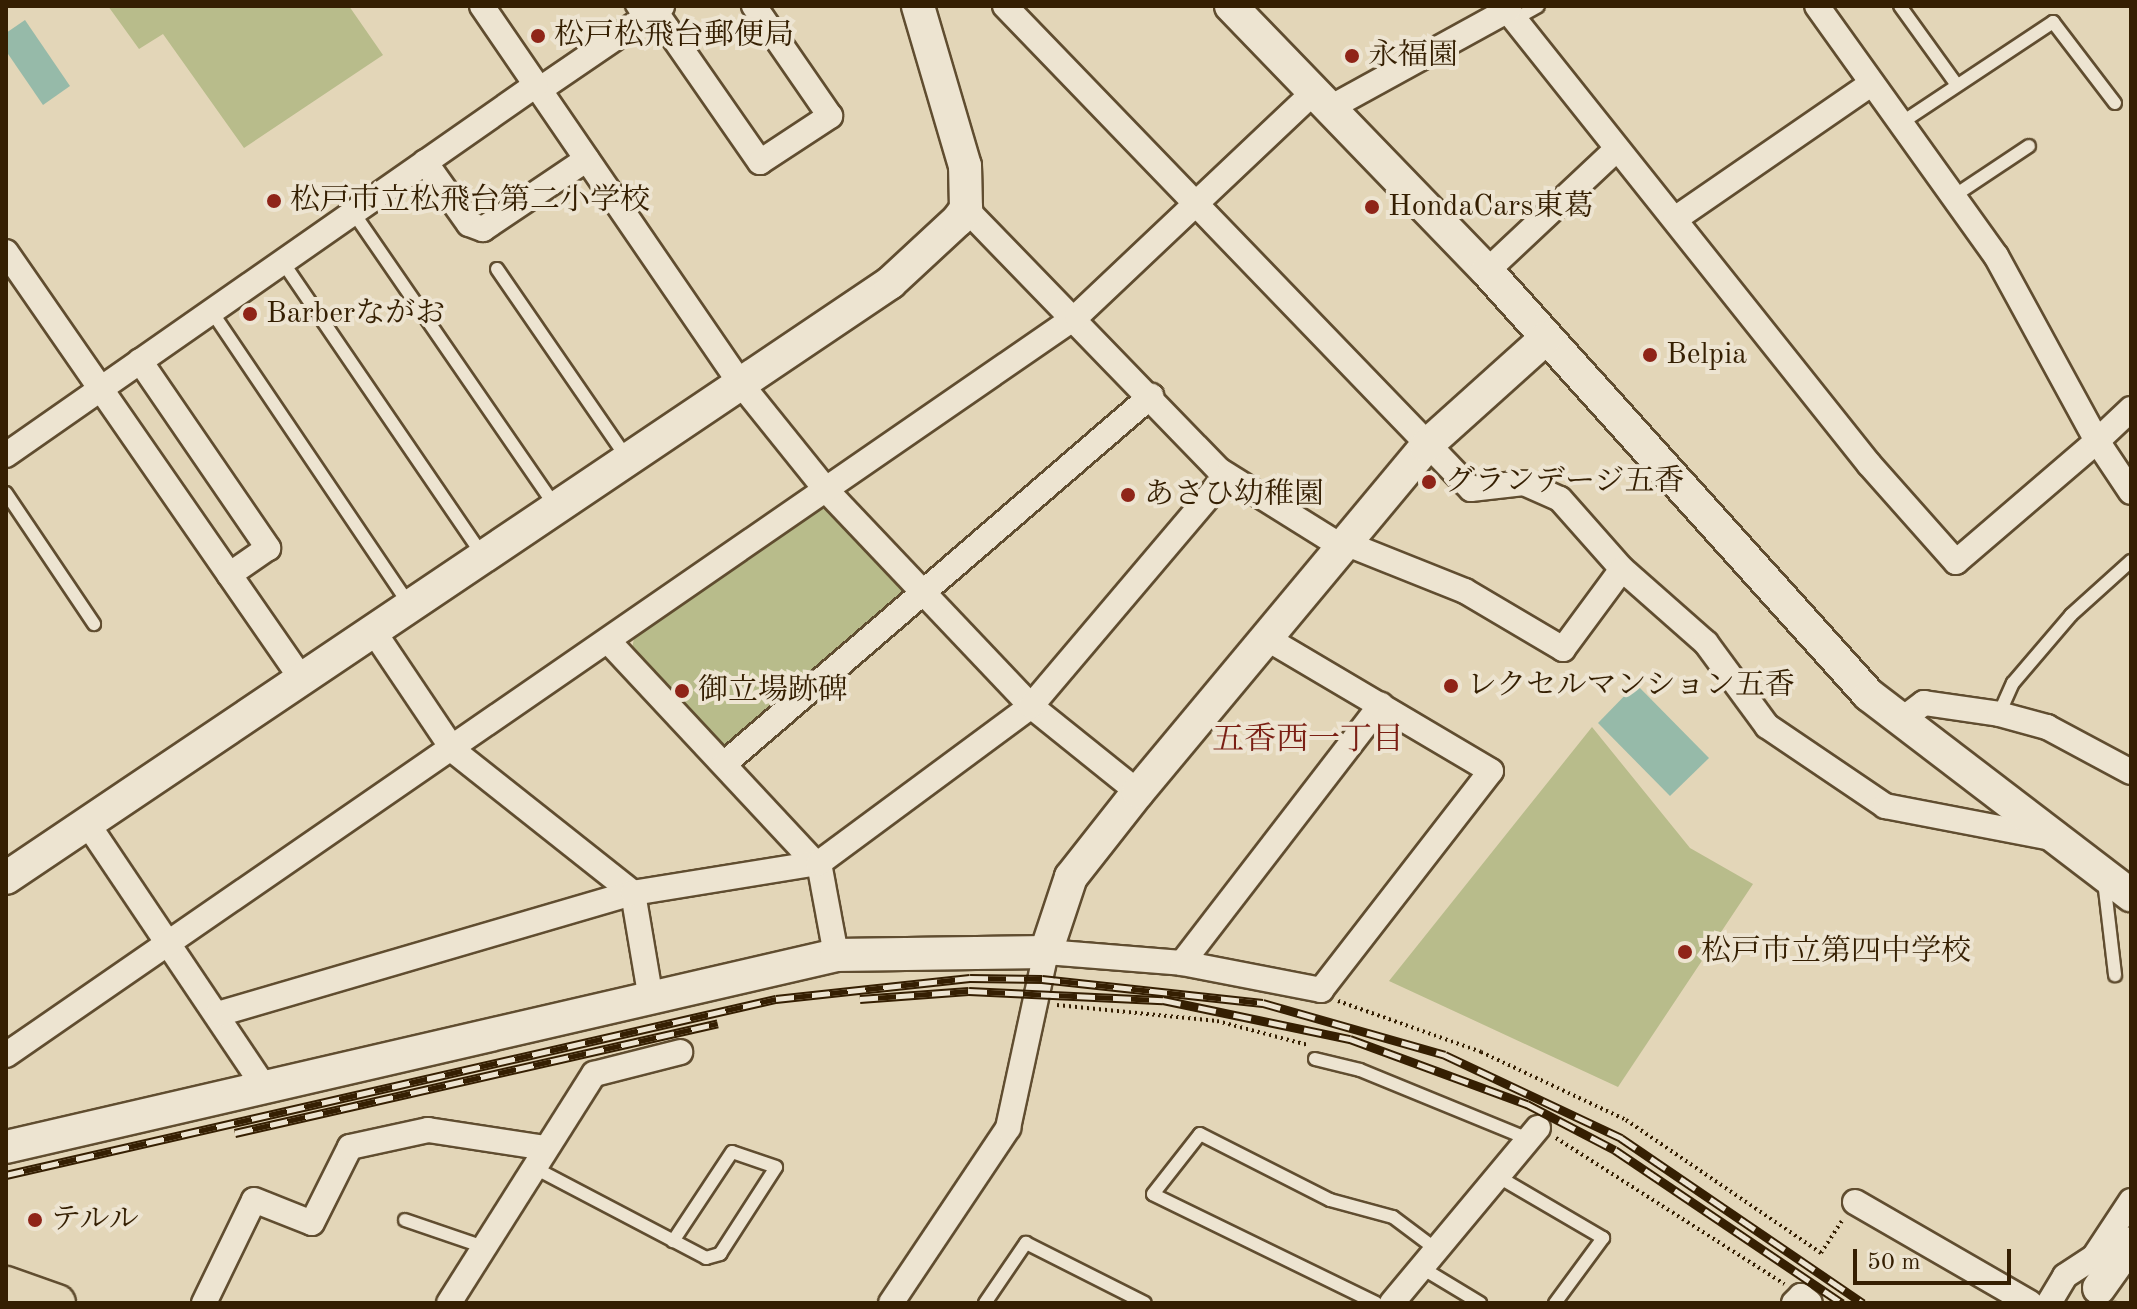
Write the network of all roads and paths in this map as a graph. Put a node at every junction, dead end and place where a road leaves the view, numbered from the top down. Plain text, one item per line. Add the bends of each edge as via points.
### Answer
1 (482, 6) edge
2 (754, 6) edge
3 (918, 6) edge
4 (1005, 6) edge
5 (1231, 6) edge
6 (1538, 6) edge
7 (1817, 6) edge
8 (1900, 6) edge
9 (647, 11) edge
10 (1509, 12) edge
11 (1872, 83) junction
12 (1957, 85) junction
13 (538, 88) junction
14 (1322, 100) junction
15 (2115, 103) dead end
16 (1904, 121) junction
17 (2029, 146) dead end
18 (1616, 150) junction
19 (587, 159) junction
20 (425, 162) junction
21 (1954, 196) junction
22 (1196, 206) junction
23 (966, 209) junction
24 (353, 212) junction
25 (1675, 219) junction
26 (6, 252) edge
27 (282, 261) junction
28 (497, 269) dead end
29 (1487, 271) junction
30 (212, 312) junction
31 (1077, 316) junction
32 (1546, 338) junction
33 (140, 361) junction
34 (741, 384) junction
35 (99, 389) junction
36 (1151, 396) junction
37 (2131, 409) edge
38 (2097, 441) junction
39 (1426, 446) junction
40 (6, 455) edge
41 (628, 460) junction
42 (1226, 476) junction
43 (827, 491) junction
44 (2131, 492) edge
45 (6, 493) edge
46 (556, 508) junction
47 (1343, 545) junction
48 (484, 556) junction
49 (2131, 561) edge
50 (1622, 569) junction
51 (229, 575) junction
52 (922, 594) junction
53 (411, 607) junction
54 (94, 624) dead end
55 (374, 632) junction
56 (1266, 638) junction
57 (610, 643) junction
58 (303, 681) junction
59 (1381, 705) junction
60 (1031, 706) junction
61 (1999, 714) junction
62 (1900, 721) junction
63 (454, 751) junction
64 (724, 764) junction
65 (2131, 772) edge
66 (1138, 792) junction
67 (87, 823) junction
68 (2046, 837) junction
69 (818, 863) junction
70 (6, 878) edge
71 (2103, 878) junction
72 (633, 893) junction
73 (2131, 895) edge
74 (170, 944) junction
75 (1046, 952) junction
76 (836, 955) junction
77 (1182, 963) junction
78 (2115, 975) dead end
79 (1321, 990) junction
80 (650, 994) junction
81 (218, 1014) junction
82 (680, 1052) dead end
83 (6, 1055) edge
84 (1315, 1059) dead end
85 (264, 1086) junction
86 (1533, 1134) joint
87 (6, 1147) edge
88 (538, 1157) junction
89 (1497, 1176) junction
90 (2131, 1201) edge
91 (1855, 1202) joint
92 (405, 1220) dead end
93 (673, 1241) junction
94 (2131, 1243) edge
95 (481, 1246) junction
96 (1429, 1259) junction
97 (2131, 1268) edge
98 (6, 1285) edge
99 (57, 1303) edge
100 (204, 1303) edge
101 (449, 1303) edge
102 (891, 1303) edge
103 (985, 1303) edge
104 (1145, 1303) edge
105 (1376, 1303) edge
106 (1392, 1303) edge
107 (1480, 1303) edge
108 (1555, 1303) edge
109 (1794, 1303) edge
110 (1810, 1303) edge
111 (2030, 1303) edge
112 (2049, 1303) edge

1 - 13 street
2 - 9 street via 830,116 760,162
3 - 23 street via 965,166
4 - 22 street
5 - 14 street
6 - 10 lane
7 - 11 street
8 - 12 lane
9 - 13 street
10 - 14 street
10 - 18 street
11 - 16 street
11 - 25 street
12 - 15 lane via 2053,22
12 - 16 lane
13 - 19 street
13 - 20 street
14 - 22 street
14 - 29 street
16 - 21 street
17 - 21 lane
18 - 25 street
18 - 29 street
19 - 20 street via 483,229 469,224
19 - 34 street
20 - 24 street
21 - 38 street via 1996,256
22 - 31 street
22 - 39 street
23 - 31 street
23 - 34 street via 890,283
24 - 27 street
24 - 46 lane
25 - 38 street via 1949,559 1956,562
26 - 35 street
27 - 30 street
27 - 48 lane
28 - 41 lane
29 - 32 street
30 - 33 street
30 - 53 lane
31 - 36 street
31 - 43 street
32 - 39 street
32 - 62 street via 1828,654
33 - 35 street
33 - 51 street via 268,548
34 - 41 street
34 - 43 street
35 - 40 street
35 - 51 street
36 - 42 street
36 - 52 street
37 - 38 street
38 - 44 street
39 - 47 street
39 - 50 street via 1471,489 1524,483 1552,494
41 - 46 street
42 - 47 street
42 - 60 street
43 - 52 street
43 - 57 street
45 - 54 lane
46 - 48 street
47 - 50 street via 1465,591 1563,649
47 - 56 street
48 - 53 street
49 - 61 lane via 2071,615 2013,683
50 - 68 street via 1706,643 1767,726 1870,800 1973,827
51 - 58 street
52 - 60 street
52 - 64 street
53 - 55 street
55 - 58 street
55 - 63 street
56 - 59 street
56 - 66 street
57 - 63 street
57 - 64 street
58 - 67 street
59 - 77 street
59 - 79 street via 1491,771
60 - 66 street
60 - 69 street
61 - 62 street via 1924,703
61 - 65 street via 2047,727
62 - 68 street
63 - 72 street
63 - 74 street
64 - 69 street
66 - 75 street via 1071,877
67 - 70 street
67 - 74 street
68 - 71 street
69 - 72 street
69 - 76 street
71 - 73 street
71 - 78 lane
72 - 80 street
72 - 81 street
74 - 81 street
74 - 83 street
75 - 76 street
75 - 77 street
75 - 102 street via 1008,1128
76 - 80 street
77 - 79 street
79 - 91 path via 1481,1052 1626,1120 1821,1253
80 - 85 street
81 - 85 street
82 - 88 street via 594,1074
84 - 86 lane via 1360,1070
85 - 87 street
86 - 89 street
88 - 93 lane
88 - 95 street
88 - 100 street via 428,1130 350,1147 312,1223 254,1200
89 - 96 street
89 - 108 lane via 1603,1238
90 - 112 street via 2094,1257 2065,1276
91 - 111 street
92 - 95 lane
93 - 93 lane via 706,1258 720,1254 776,1167 732,1152
94 - 97 street via 2105,1293
95 - 101 street
96 - 105 lane via 1393,1217 1330,1200 1200,1134 1153,1194
96 - 106 street
96 - 107 lane
98 - 99 main road
103 - 104 lane via 1026,1243
109 - 110 street via 1801,1296

